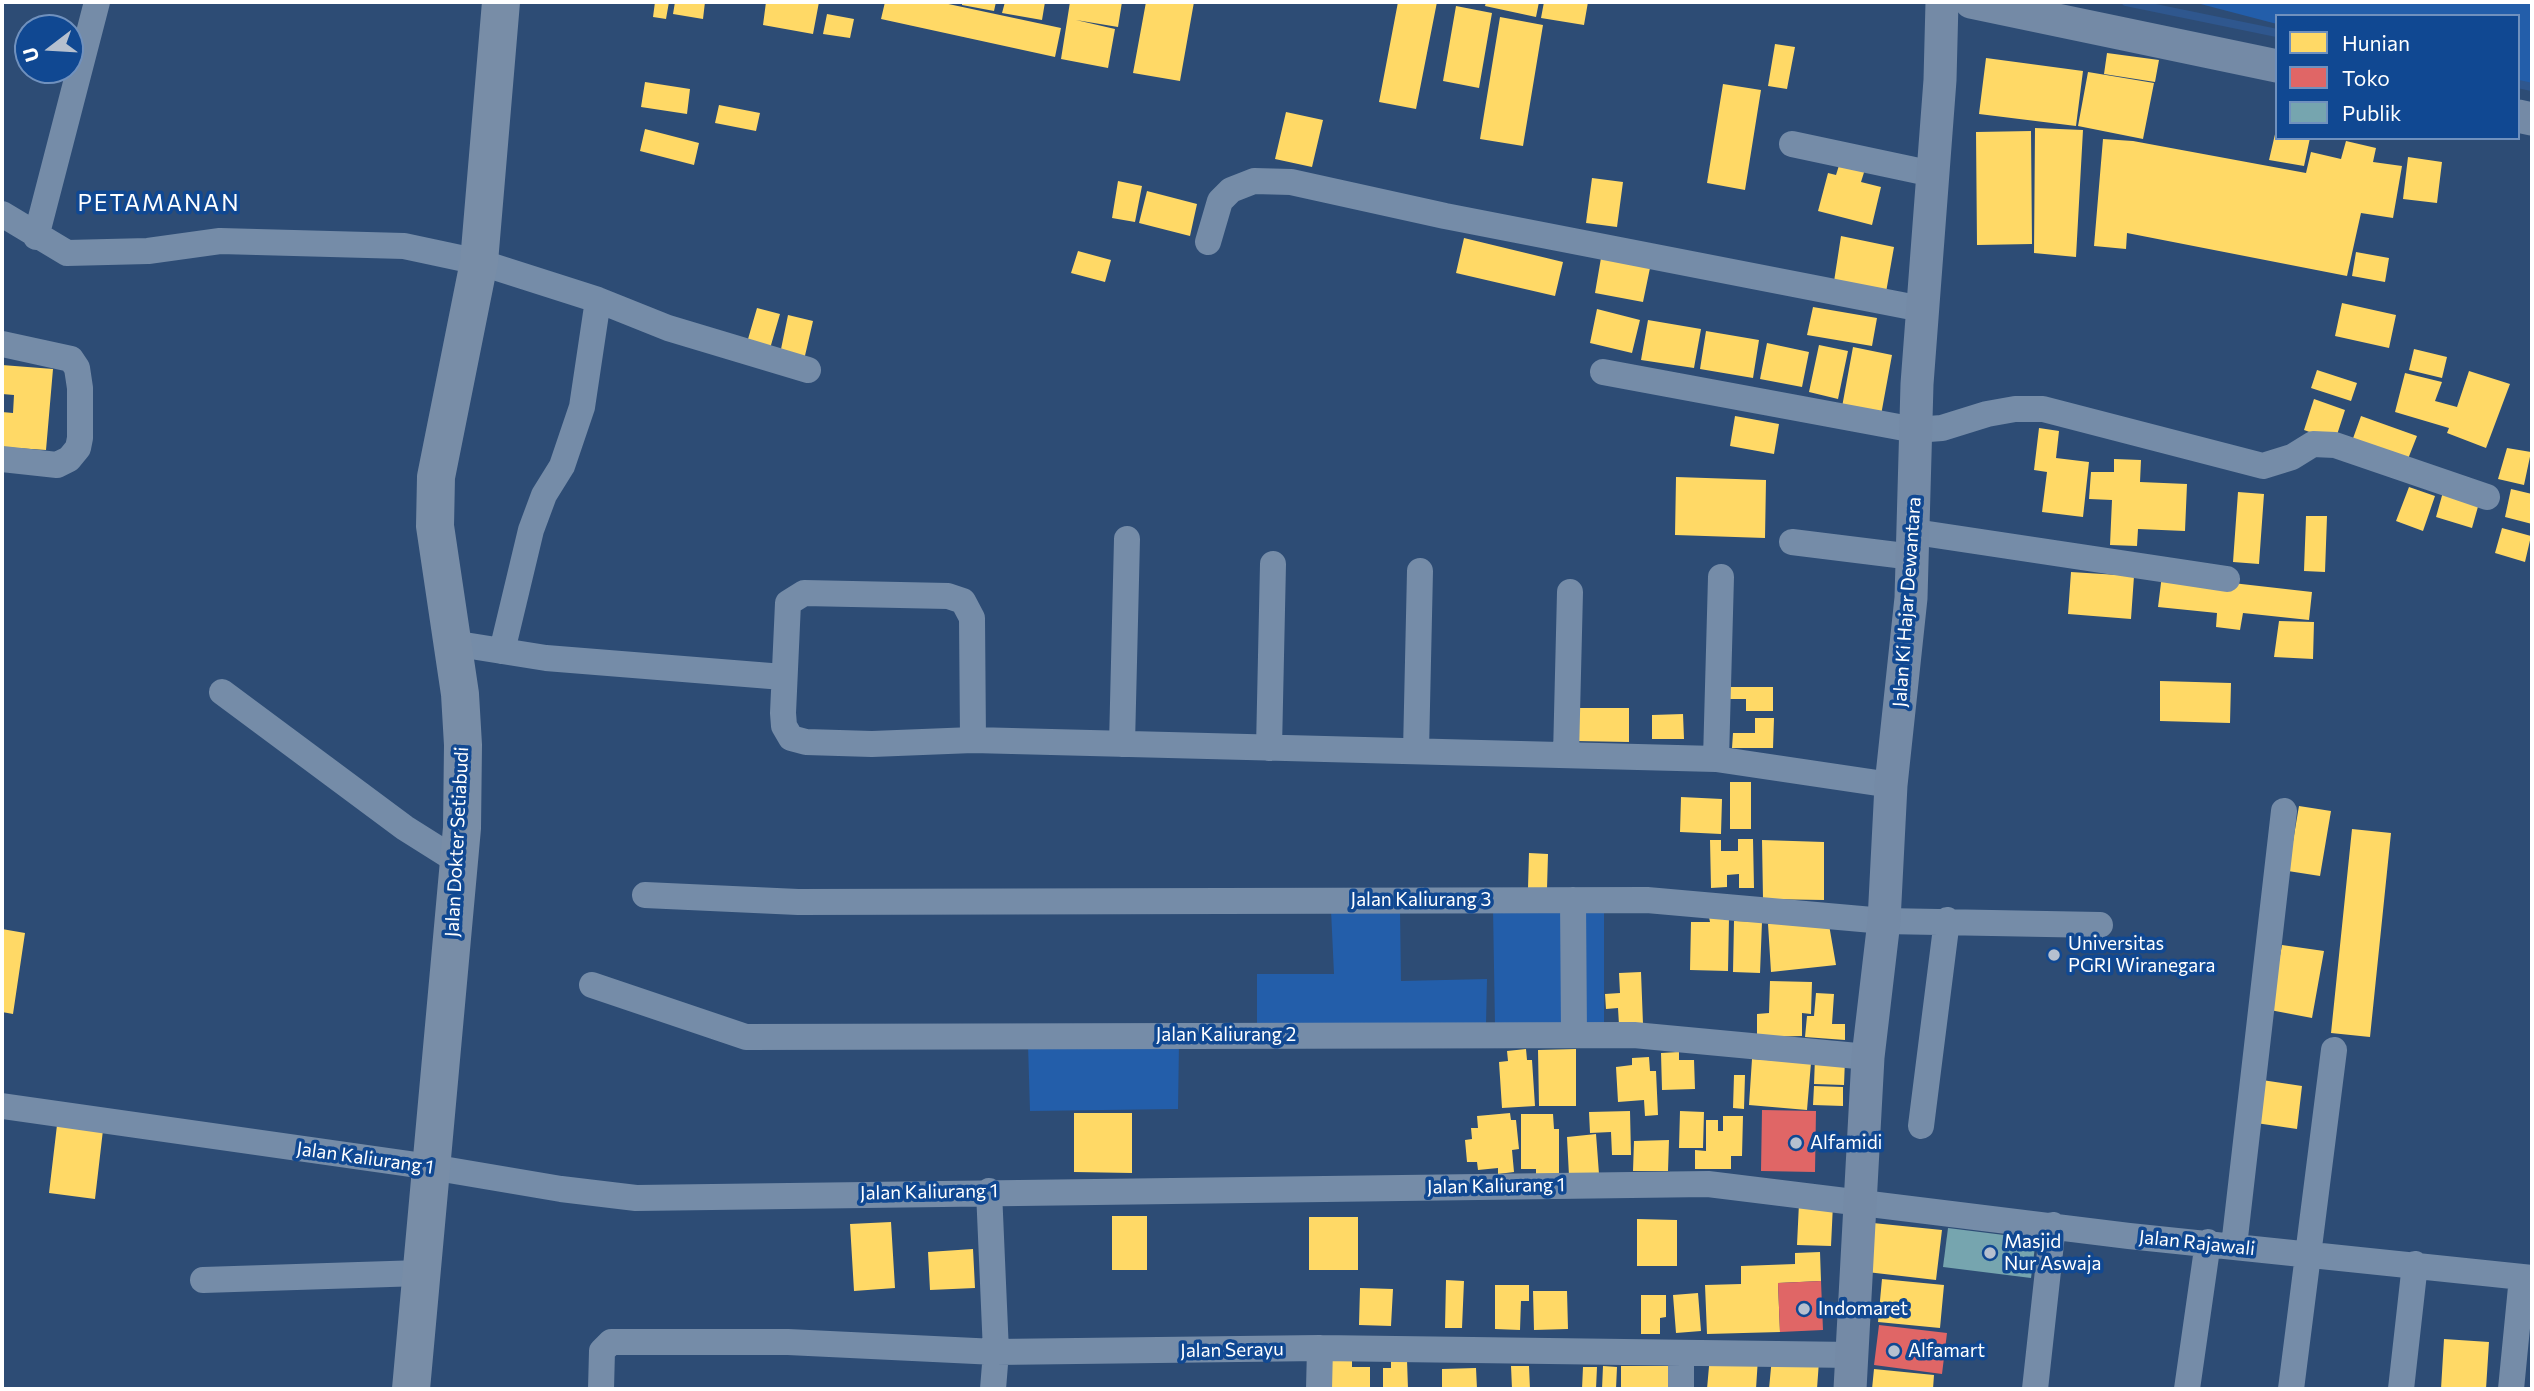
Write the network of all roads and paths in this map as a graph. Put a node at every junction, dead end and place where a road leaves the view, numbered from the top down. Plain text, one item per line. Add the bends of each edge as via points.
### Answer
1 (97, 2) edge
2 (501, 2) edge
3 (1942, 2) edge
4 (1992, 4) edge
5 (2275, 66) edge
6 (1792, 144) dead end
7 (1933, 174) junction
8 (2, 214) edge
9 (36, 237) junction
10 (1208, 242) dead end
11 (479, 262) junction
12 (598, 300) junction
13 (1922, 309) junction
14 (2, 344) edge
15 (808, 370) dead end
16 (1603, 372) dead end
17 (1915, 451) junction
18 (2, 458) edge
19 (2487, 497) dead end
20 (1126, 539) dead end
21 (1791, 542) dead end
22 (1914, 544) junction
23 (1273, 564) dead end
24 (1420, 571) dead end
25 (1721, 577) dead end
26 (2227, 579) dead end
27 (1570, 592) dead end
28 (452, 643) junction
29 (502, 651) junction
30 (783, 677) junction
31 (222, 692) dead end
32 (973, 740) junction
33 (1122, 744) junction
34 (1269, 748) junction
35 (1416, 751) junction
36 (1566, 755) junction
37 (1716, 759) junction
38 (1891, 785) junction
39 (2284, 811) dead end
40 (458, 862) junction
41 (645, 895) dead end
42 (1573, 900) junction
43 (1948, 920) junction
44 (1884, 921) junction
45 (2100, 925) dead end
46 (592, 985) dead end
47 (1574, 1035) junction
48 (2334, 1050) dead end
49 (1868, 1057) junction
50 (2, 1106) edge
51 (1921, 1126) dead end
52 (431, 1167) junction
53 (989, 1191) junction
54 (1863, 1202) junction
55 (2053, 1225) junction
56 (2208, 1242) junction
57 (2234, 1246) junction
58 (2308, 1255) junction
59 (2415, 1264) junction
60 (421, 1273) junction
61 (2527, 1278) edge
62 (203, 1280) dead end
63 (1320, 1348) junction
64 (996, 1352) junction
65 (1681, 1353) junction
66 (1853, 1355) junction
67 (411, 1389) edge
68 (601, 1389) edge
69 (993, 1389) edge
70 (1319, 1389) edge
71 (1681, 1389) edge
72 (1850, 1389) edge
73 (2035, 1389) edge
74 (2187, 1389) edge
75 (2291, 1389) edge
76 (2401, 1389) edge
77 (2511, 1389) edge

1 - 9 street
2 - 11 highway, Jalan Dokter Setiabudi
3 - 7 main road, Jalan Ki Hajar Dewantara
4 - 5 main road
6 - 7 street
7 - 13 main road, Jalan Ki Hajar Dewantara
8 - 9 street
9 - 11 street via 66,253 148,251 220,241 331,242 404,246
10 - 13 street via 1220,201 1231,190 1254,181 1291,181 1459,219
11 - 12 street
11 - 28 highway, Jalan Dokter Setiabudi via 436,477 435,526
12 - 15 street via 668,328
12 - 29 street via 582,408 562,466 544,495 531,530
13 - 17 main road, Jalan Ki Hajar Dewantara
14 - 18 street via 71,359 77,368 80,400 78,448 69,459 57,465
16 - 17 street
17 - 19 street via 1942,428 2015,408 2043,409 2263,466 2314,444 2335,445
17 - 22 main road, Jalan Ki Hajar Dewantara
20 - 33 street
21 - 22 street
22 - 26 street
22 - 38 main road, Jalan Ki Hajar Dewantara
23 - 34 street
24 - 35 street
25 - 37 street
27 - 36 street
28 - 29 street
28 - 40 highway, Jalan Dokter Setiabudi via 463,745
29 - 30 street via 633,667
30 - 32 street via 784,726 792,738 872,744
30 - 32 street via 786,613 795,596 948,596 963,601 972,618
31 - 40 street
32 - 33 street
33 - 34 street
34 - 35 street
35 - 36 street
36 - 37 street
37 - 38 street
38 - 44 main road, Jalan Ki Hajar Dewantara
39 - 57 street
40 - 52 highway, Jalan Dokter Setiabudi
41 - 42 street, Jalan Kaliurang 3 via 798,902
42 - 44 street, Jalan Kaliurang 3 via 1647,900
42 - 47 street
43 - 44 street, Jalan Kaliurang 3
43 - 45 street, Jalan Kaliurang 3
43 - 51 street
44 - 49 main road, Jalan Ki Hajar Dewantara
46 - 47 street, Jalan Kaliurang 2 via 747,1037
47 - 49 street, Jalan Kaliurang 2 via 1634,1035
48 - 58 street
49 - 54 main road, Jalan Ki Hajar Dewantara
50 - 52 street, Jalan Kaliurang 1
52 - 53 street, Jalan Kaliurang 1 via 636,1198
52 - 60 highway, Jalan Dokter Setiabudi
53 - 54 street, Jalan Kaliurang 1 via 1708,1184
53 - 64 street
54 - 55 street, Jalan Rajawali
54 - 66 main road, Jalan Ki Hajar Dewantara
55 - 56 street, Jalan Rajawali
55 - 73 street
56 - 57 street, Jalan Rajawali
56 - 74 street
57 - 58 street, Jalan Rajawali
58 - 59 street, Jalan Rajawali
58 - 75 street
59 - 61 street, Jalan Rajawali
59 - 76 street
60 - 62 street
60 - 67 highway, Jalan Dokter Setiabudi
61 - 77 street
63 - 64 street, Jalan Serayu
63 - 65 street, Jalan Serayu
63 - 70 street
64 - 68 street, Jalan Serayu via 788,1342 611,1342 600,1358
64 - 69 street
65 - 66 street, Jalan Serayu
65 - 71 street
66 - 72 main road, Jalan Ki Hajar Dewantara

